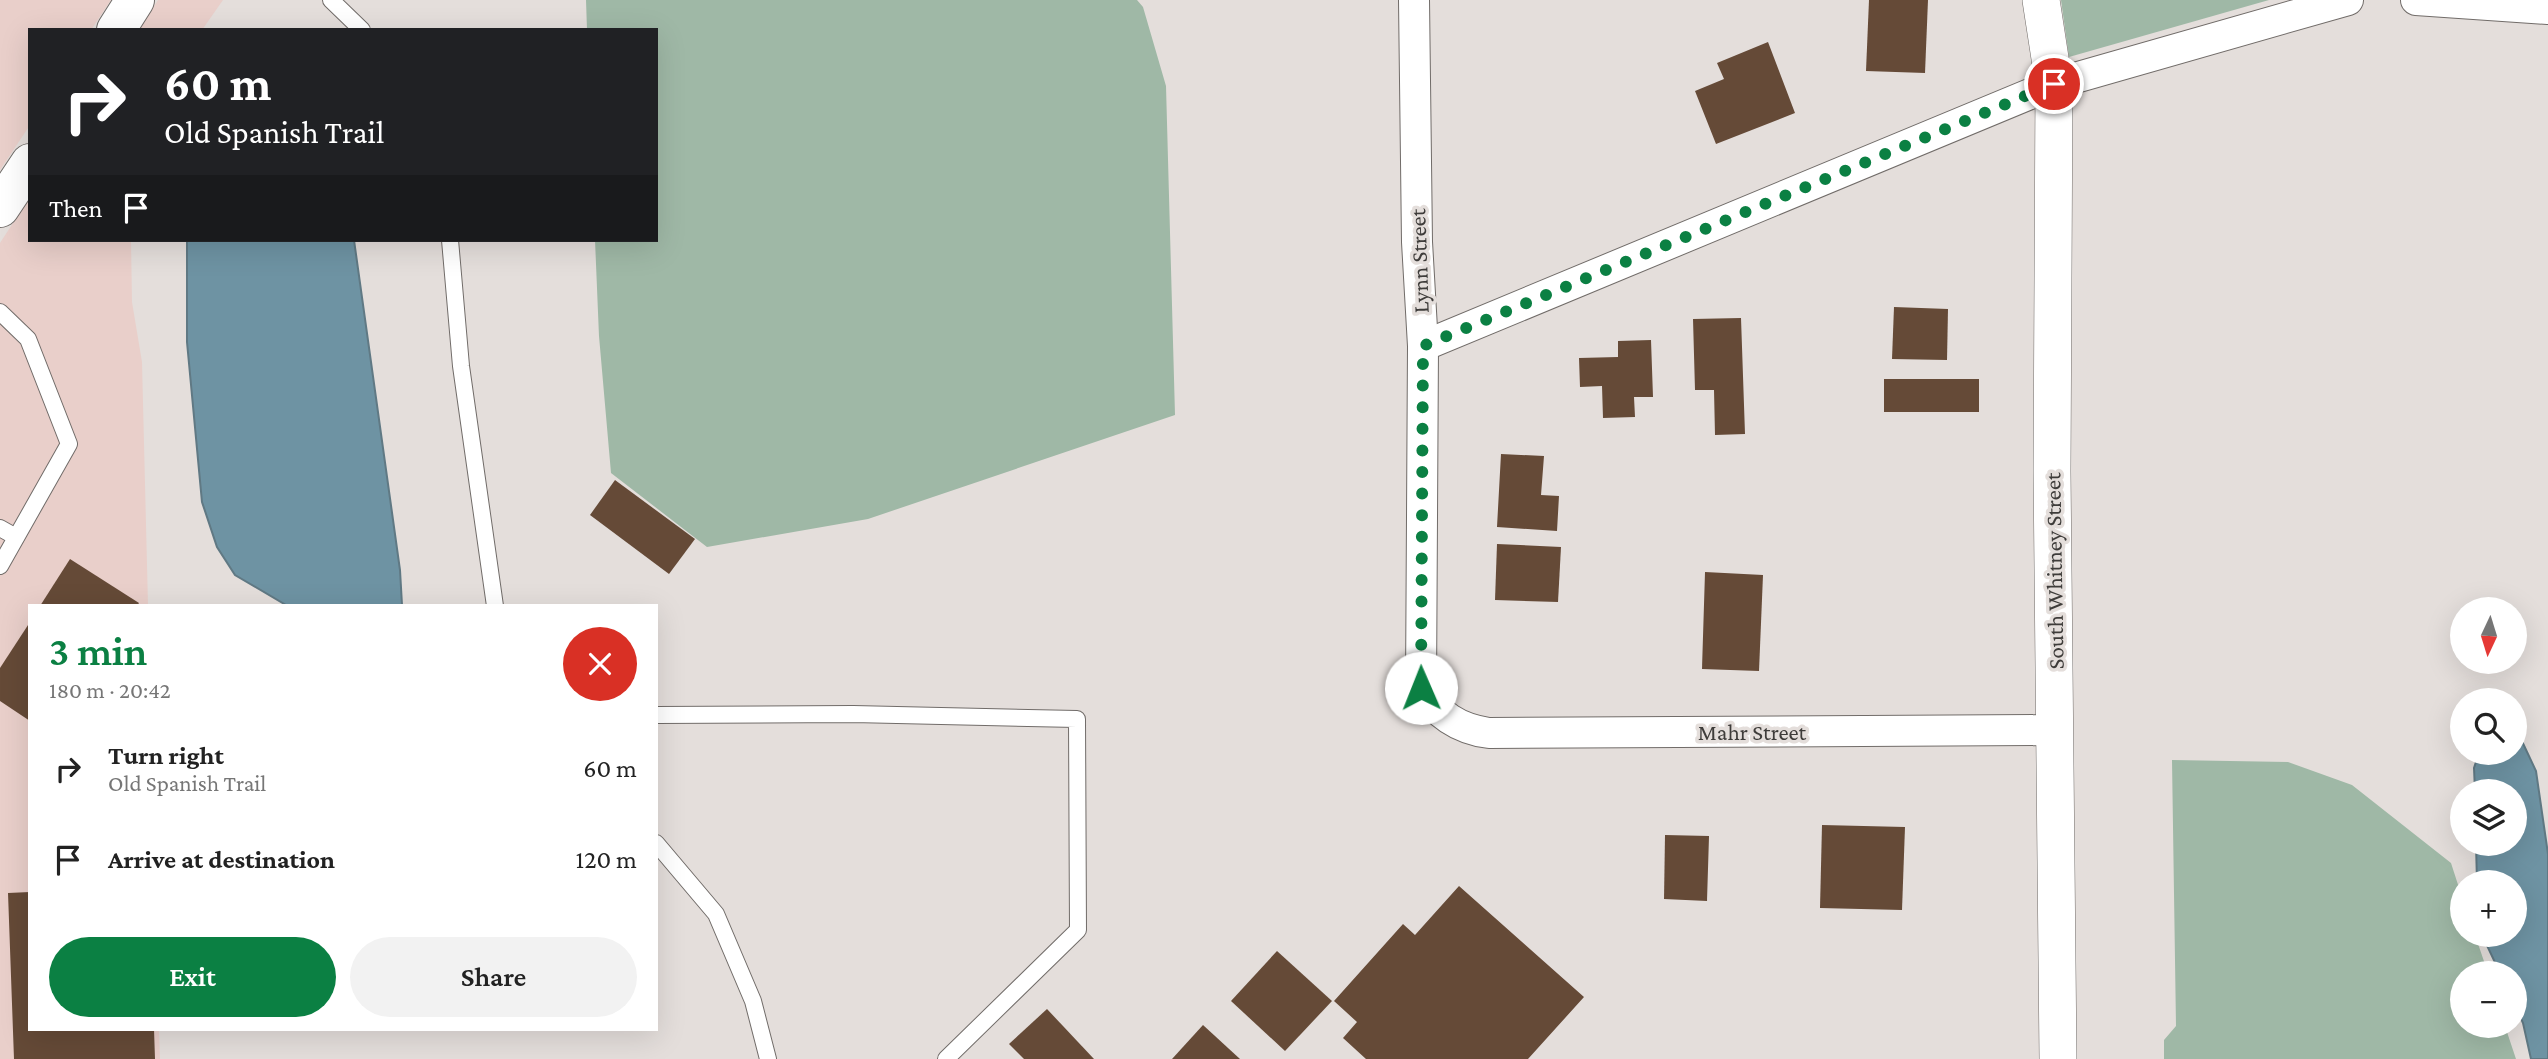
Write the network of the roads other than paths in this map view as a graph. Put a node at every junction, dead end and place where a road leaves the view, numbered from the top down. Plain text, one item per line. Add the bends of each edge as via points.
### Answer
1 (135, 0) edge
2 (331, 0) edge
3 (1414, 0) edge
4 (2041, 0) edge
5 (2348, 0) edge
6 (2416, 0) edge
7 (2548, 9) edge
8 (117, 28) edge
9 (360, 28) edge
10 (2054, 84) junction
11 (28, 166) edge
12 (0, 208) edge
13 (450, 242) edge
14 (0, 312) edge
15 (1423, 346) junction
16 (0, 528) edge
17 (16, 537) junction
18 (0, 566) edge
19 (495, 604) edge
20 (658, 715) edge
21 (1449, 720) joint
22 (2057, 730) junction
23 (658, 846) edge
24 (768, 1059) edge
25 (946, 1059) edge
26 (2058, 1059) edge

1 - 8 highway
2 - 9 lane
3 - 15 street, Lynn Street
4 - 10 street, South Whitney Street
5 - 10 street
6 - 7 street
10 - 15 street
10 - 22 street, South Whitney Street via 2052,471
11 - 12 highway
13 - 19 lane via 461,366
14 - 17 lane via 28,340 69,444
15 - 21 street, Lynn Street via 1421,688
16 - 17 lane
17 - 18 lane
20 - 25 lane via 1077,719 1078,930
21 - 22 street, Mahr Street via 1489,733
22 - 26 street, South Whitney Street
23 - 24 lane via 716,914 753,1001

